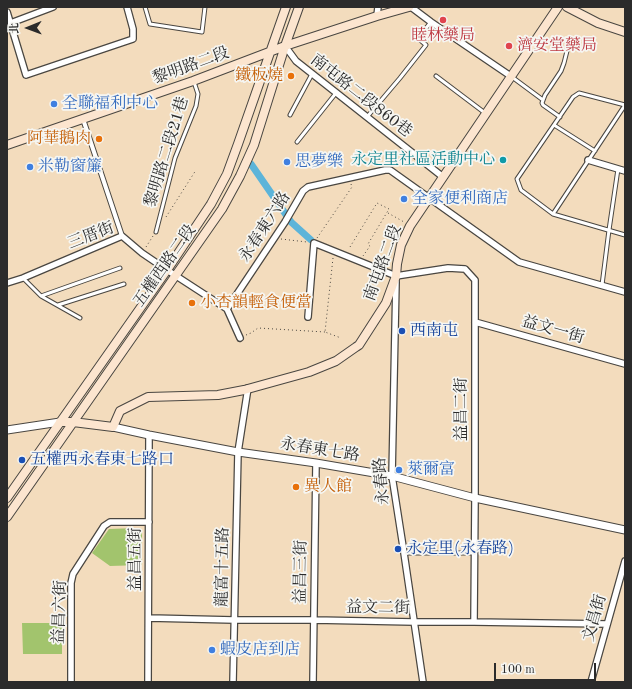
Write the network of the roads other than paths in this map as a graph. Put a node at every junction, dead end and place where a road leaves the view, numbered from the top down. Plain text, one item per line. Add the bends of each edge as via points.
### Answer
1 (53, 7) edge
2 (127, 7) edge
3 (145, 7) edge
4 (205, 7) edge
5 (286, 7) edge
6 (299, 7) edge
7 (378, 7) edge
8 (410, 7) edge
9 (558, 7) edge
10 (567, 7) edge
11 (7, 12) edge
12 (377, 16) junction
13 (431, 22) junction
14 (9, 23) edge
15 (625, 32) edge
16 (285, 46) junction
17 (568, 47) dead end
18 (270, 52) junction
19 (312, 74) junction
20 (436, 76) dead end
21 (512, 77) junction
22 (193, 80) junction
23 (336, 92) junction
24 (543, 100) junction
25 (625, 105) edge
26 (486, 114) junction
27 (290, 115) dead end
28 (367, 117) junction
29 (560, 117) junction
30 (83, 119) junction
31 (554, 125) junction
32 (297, 142) dead end
33 (7, 145) edge
34 (595, 151) junction
35 (588, 160) junction
36 (618, 169) junction
37 (625, 171) edge
38 (443, 177) junction
39 (429, 197) junction
40 (553, 214) junction
41 (609, 230) junction
42 (156, 232) road end
43 (625, 235) edge
44 (122, 236) junction
45 (120, 268) dead end
46 (167, 270) junction
47 (176, 276) junction
48 (396, 276) junction
49 (23, 278) junction
50 (7, 283) edge
51 (124, 284) dead end
52 (602, 285) junction
53 (625, 292) edge
54 (41, 296) junction
55 (58, 305) junction
56 (227, 309) junction
57 (308, 317) dead end
58 (80, 318) dead end
59 (475, 322) junction
60 (240, 338) road end
61 (625, 364) edge
62 (248, 388) junction
63 (60, 422) junction
64 (73, 422) junction
65 (113, 427) junction
66 (7, 430) edge
67 (149, 435) junction
68 (238, 452) junction
69 (316, 463) junction
70 (392, 476) junction
71 (7, 498) edge
72 (475, 498) junction
73 (7, 517) edge
74 (149, 522) junction
75 (625, 530) edge
76 (404, 553) junction
77 (474, 553) junction
78 (625, 561) edge
79 (149, 618) junction
80 (234, 620) junction
81 (314, 620) junction
82 (414, 622) junction
83 (474, 622) junction
84 (607, 624) junction
85 (72, 682) edge
86 (148, 682) edge
87 (233, 682) edge
88 (313, 682) edge
89 (423, 682) edge
90 (591, 682) edge

1 - 14 street
2 - 14 street via 133,39 26,75
3 - 4 lane via 150,24 202,32
5 - 18 main road, 五權西路二段
6 - 16 main road, 五權西路二段
7 - 12 street
8 - 12 main road, 黎明路二段
8 - 13 street
9 - 21 main road, 南屯路二段
10 - 15 main road
11 - 14 street
12 - 16 main road, 黎明路二段
13 - 21 street
13 - 28 lane via 418,38 426,45
16 - 18 main road, 黎明路二段
16 - 19 street, 南屯路二段860巷 via 296,61
16 - 47 main road, 五權西路二段 via 254,145 240,176 222,209
17 - 24 lane via 561,71
18 - 22 main road, 黎明路二段
18 - 46 main road, 五權西路二段 via 226,174 211,204
19 - 23 street, 南屯路二段860巷
19 - 27 lane
20 - 26 lane
21 - 24 lane
21 - 26 main road, 南屯路二段
22 - 30 main road, 黎明路二段
22 - 42 lane, 黎明路二段21巷 via 198,94 196,106 175,158
23 - 28 street, 南屯路二段860巷
23 - 32 lane
24 - 29 lane via 543,105
25 - 29 lane via 579,93 573,97
25 - 34 lane
26 - 38 main road, 南屯路二段
28 - 38 street, 南屯路二段860巷
29 - 31 lane
30 - 33 main road, 黎明路二段
30 - 44 street
31 - 34 lane
31 - 40 lane via 517,179 521,190
34 - 35 lane
35 - 36 street
35 - 40 lane
36 - 37 street
36 - 41 lane
38 - 39 main road, 南屯路二段
39 - 48 main road, 南屯路二段 via 401,245
39 - 52 street, 永春東六路 via 519,262
39 - 56 street, 永春東六路 via 390,170 308,188
40 - 41 lane
41 - 43 lane
41 - 52 lane
44 - 46 street, 三厝街
44 - 49 street, 三厝街
45 - 54 lane
46 - 47 street, 三厝街
46 - 63 main road, 五權西路二段
47 - 56 street, 三厝街
47 - 64 main road, 五權西路二段
48 - 57 street via 315,241
48 - 59 street, 益昌二街 via 448,268 465,269 475,280
48 - 62 main road, 南屯路二段 via 386,303 359,345 336,361 308,372
48 - 70 street, 永春路
49 - 50 street, 三厝街
49 - 54 lane
51 - 55 lane
52 - 53 street, 永春東六路
54 - 55 lane
55 - 58 lane
56 - 60 street
59 - 61 street, 益文一街
59 - 72 street, 益昌二街
62 - 65 main road, 南屯路二段 via 218,395 148,397 120,411
62 - 68 street, 龍富十五路
63 - 64 main road, 永春東七路
63 - 66 street, 永春東七路
63 - 71 main road, 五權西路二段
64 - 65 main road, 永春東七路
64 - 73 main road, 五權西路二段
65 - 67 street, 永春東七路
67 - 68 street, 永春東七路
67 - 74 street, 益昌五街
68 - 69 street, 永春東七路
68 - 80 street, 龍富十五路
69 - 70 street, 永春東七路
69 - 81 street, 益昌三街
70 - 72 street, 永春東七路
70 - 76 street, 永春路
72 - 75 street, 永春東七路
72 - 77 street, 益昌二街
74 - 79 street, 益昌五街
74 - 85 street, 益昌六街 via 110,522 104,526 73,574
76 - 77 lane
76 - 82 street, 永春路
77 - 83 street, 益昌二街
78 - 84 street, 文昌街
79 - 80 street, 益文二街
79 - 86 street, 益昌五街
80 - 81 street, 益文二街
80 - 87 street, 龍富十五路
81 - 82 street, 益文二街
81 - 88 street, 益昌三街
82 - 83 street, 益文二街
82 - 89 street, 永春路
83 - 84 street, 益文二街
84 - 90 street, 文昌街

